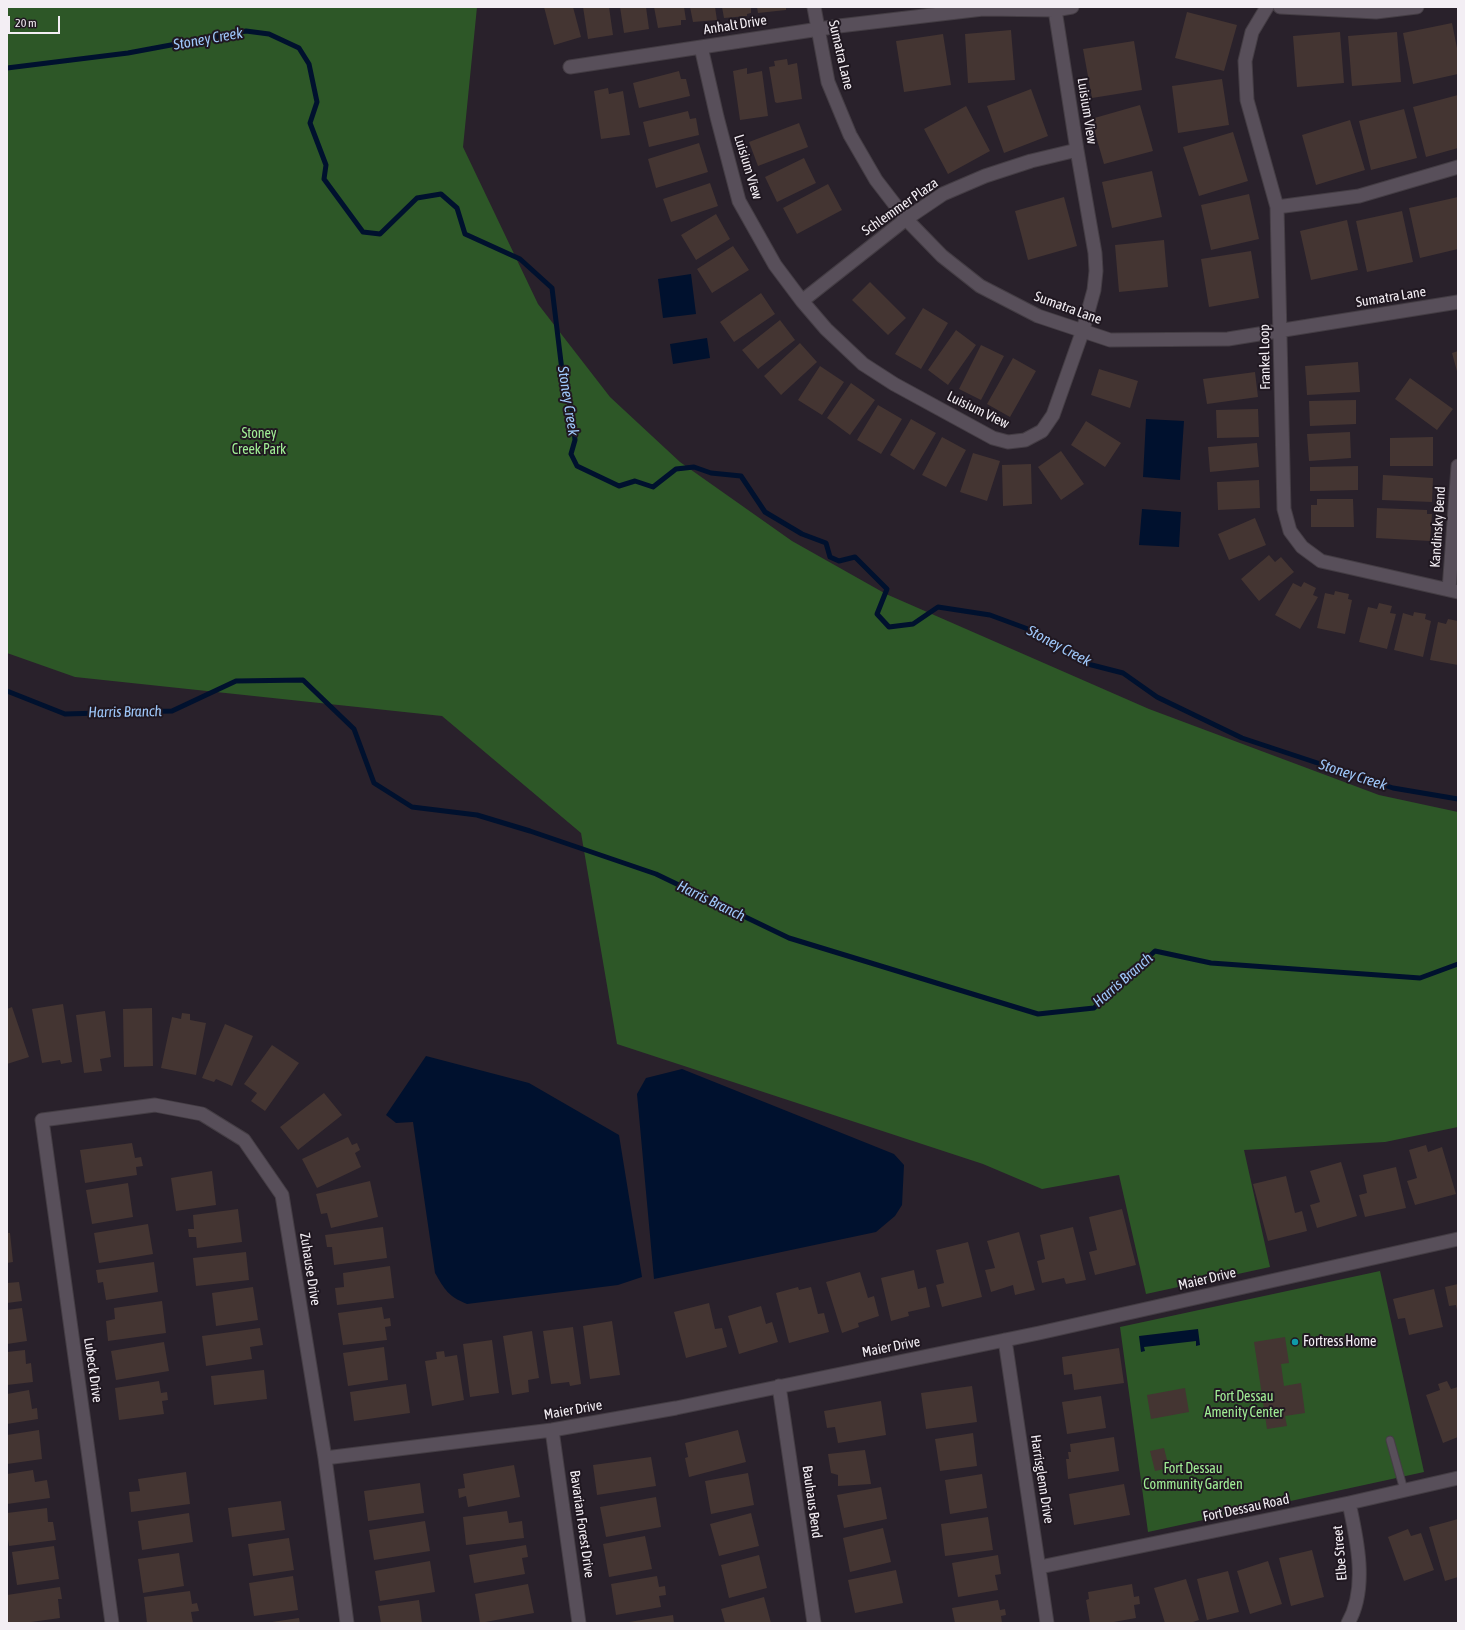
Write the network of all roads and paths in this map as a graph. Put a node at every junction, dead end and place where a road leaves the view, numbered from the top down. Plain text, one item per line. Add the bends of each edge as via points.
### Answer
1 (814, 7) edge
2 (1072, 7) edge
3 (1267, 7) edge
4 (1280, 7) edge
5 (1417, 7) edge
6 (1055, 10) junction
7 (818, 29) junction
8 (701, 47) junction
9 (570, 68) dead end
10 (1077, 150) junction
11 (1458, 167) edge
12 (1277, 207) junction
13 (906, 219) junction
14 (802, 301) junction
15 (1458, 302) edge
16 (1083, 330) junction
17 (1280, 330) junction
18 (1458, 466) edge
19 (1454, 591) edge
20 (42, 1120) joint
21 (1458, 1239) edge
22 (1005, 1340) junction
23 (779, 1386) junction
24 (552, 1430) junction
25 (1390, 1440) dead end
26 (324, 1458) junction
27 (1458, 1478) edge
28 (1404, 1490) junction
29 (1349, 1503) junction
30 (1040, 1568) junction
31 (112, 1623) edge
32 (347, 1623) edge
33 (579, 1623) edge
34 (814, 1623) edge
35 (1047, 1623) edge
36 (1348, 1623) edge

1 - 7 street, Sumatra Lane
2 - 6 street, Anhalt Drive
3 - 12 street, Frankel Loop via 1252,32 1245,61 1247,100
4 - 5 street via 1376,12
6 - 7 street, Anhalt Drive via 983,9
6 - 10 street, Luisium View
7 - 8 street, Anhalt Drive
7 - 13 street, Sumatra Lane via 828,82 850,135 876,180
8 - 9 street, Anhalt Drive
8 - 14 street, Luisium View via 739,201 775,264
10 - 13 street, Schlemmer Plaza via 985,176 943,194
10 - 16 street, Luisium View via 1095,253 1094,290
11 - 12 street via 1360,196
12 - 17 street, Frankel Loop
13 - 14 street, Schlemmer Plaza
13 - 16 street, Sumatra Lane via 942,256 980,286 1038,316
14 - 16 street, Luisium View via 826,330 864,364 894,384 987,434 1008,442 1025,440 1042,431 1053,415
15 - 17 street, Sumatra Lane
16 - 17 street, Sumatra Lane via 1110,340 1228,339
17 - 19 street, Frankel Loop via 1284,509 1290,531 1302,547 1321,561
18 - 19 street, Kandinsky Bend
20 - 26 street, Zuhause Drive via 155,1105 202,1114 244,1140 282,1196
20 - 31 street, Lubeck Drive
21 - 22 street, Maier Drive
22 - 23 street, Maier Drive
22 - 30 street, Harrisglenn Drive
23 - 24 street, Maier Drive
23 - 34 street, Bauhaus Bend
24 - 26 street, Maier Drive
24 - 33 street, Bavarian Forest Drive
25 - 28 lane
26 - 32 street, Zuhause Drive
27 - 28 street, Fort Dessau Road
28 - 29 street, Fort Dessau Road
29 - 30 street, Fort Dessau Road
29 - 36 street, Elbe Street via 1356,1534 1360,1580
30 - 35 street, Harrisglenn Drive

